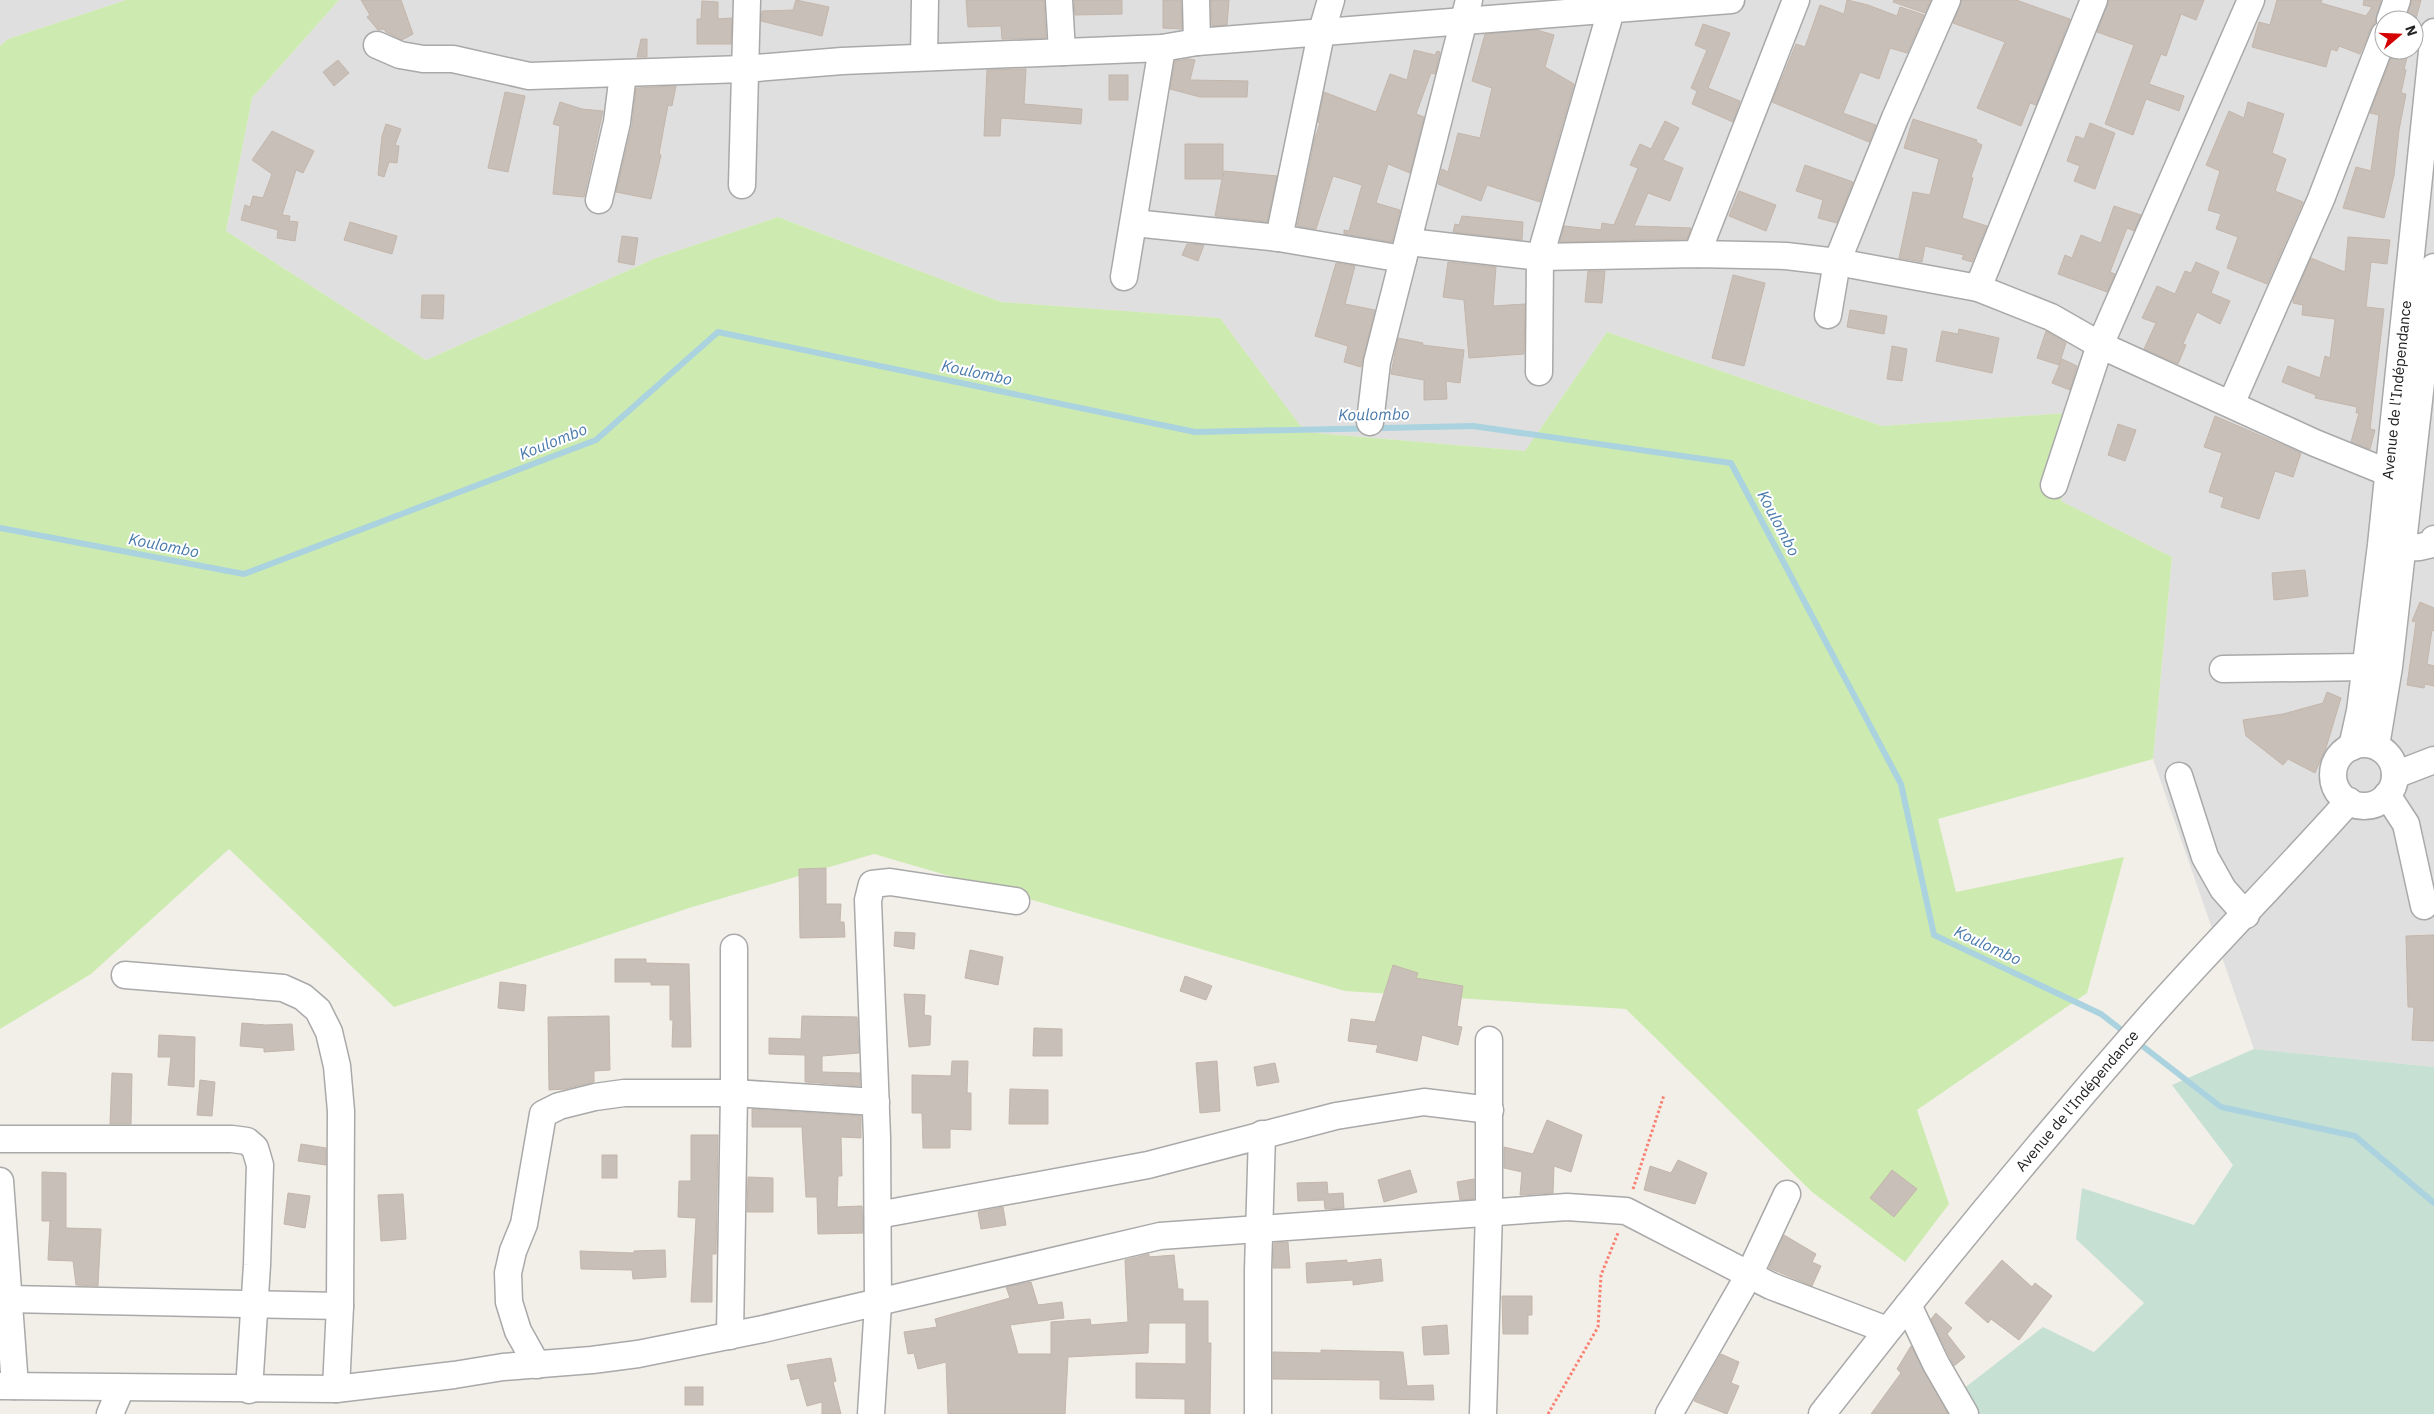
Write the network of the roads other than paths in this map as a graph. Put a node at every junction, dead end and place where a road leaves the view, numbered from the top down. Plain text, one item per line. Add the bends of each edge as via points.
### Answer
1 (747, 0) edge
2 (925, 0) edge
3 (1059, 0) edge
4 (1196, 0) edge
5 (1331, 0) edge
6 (1721, 0) edge
7 (1731, 0) edge
8 (1796, 0) edge
9 (1947, 0) edge
10 (2094, 0) edge
11 (2252, 0) edge
12 (1612, 5) edge
13 (1466, 11) edge
14 (2434, 32) edge
15 (1321, 34) junction
16 (1197, 42) junction
17 (377, 45) dead end
18 (1162, 48) junction
19 (1062, 52) junction
20 (924, 57) junction
21 (2374, 60) edge
22 (744, 69) junction
23 (623, 74) junction
24 (742, 185) dead end
25 (599, 200) dead end
26 (1134, 223) junction
27 (1279, 238) junction
28 (1406, 250) junction
29 (1697, 254) junction
30 (1540, 257) junction
31 (1838, 262) junction
32 (2434, 267) edge
33 (1124, 277) dead end
34 (1978, 288) junction
35 (2432, 299) edge
36 (1828, 314) dead end
37 (2100, 344) junction
38 (1539, 372) dead end
39 (2232, 404) junction
40 (1370, 422) dead end
41 (2389, 472) junction
42 (2054, 485) dead end
43 (2434, 539) edge
44 (2402, 548) junction
45 (2366, 667) junction
46 (2223, 669) dead end
47 (2364, 746) junction
48 (2434, 760) edge
49 (2179, 776) dead end
50 (2391, 785) junction
51 (2348, 801) junction
52 (1016, 901) dead end
53 (2424, 906) dead end
54 (2246, 915) junction
55 (734, 948) dead end
56 (125, 975) dead end
57 (1489, 1040) dead end
58 (734, 1093) junction
59 (876, 1102) junction
60 (1490, 1110) junction
61 (1262, 1134) junction
62 (0, 1139) edge
63 (0, 1180) edge
64 (1788, 1194) dead end
65 (1489, 1211) junction
66 (878, 1215) junction
67 (1258, 1228) junction
68 (1749, 1275) junction
69 (8, 1299) junction
70 (878, 1304) junction
71 (253, 1305) junction
72 (1908, 1305) junction
73 (340, 1306) junction
74 (1887, 1330) junction
75 (730, 1336) junction
76 (537, 1365) junction
77 (7, 1386) edge
78 (121, 1388) junction
79 (336, 1389) junction
80 (249, 1390) junction
81 (110, 1414) edge
82 (871, 1414) edge
83 (1258, 1414) edge
84 (1483, 1414) edge
85 (1669, 1414) edge
86 (1822, 1414) edge
87 (1965, 1414) edge

1 - 22 street
2 - 20 street
3 - 19 street
4 - 16 street
5 - 15 street
6 - 7 street
6 - 12 street
8 - 29 street
9 - 31 street via 1895,118
10 - 34 street
11 - 37 street
12 - 13 street
12 - 30 street
13 - 15 street
13 - 28 street
14 - 41 street, Avenue de l'Indépendance
15 - 16 street
15 - 27 street
16 - 18 street
17 - 23 street via 400,55 453,59 529,76
18 - 19 street
18 - 26 street
19 - 20 street
20 - 22 street
21 - 39 street via 2321,199
22 - 23 street
22 - 24 street
23 - 25 street via 617,122
26 - 27 street
26 - 33 street
27 - 28 street
28 - 30 street
28 - 40 street via 1377,362
29 - 30 street
29 - 31 street via 1786,256
30 - 38 street
31 - 34 street
31 - 36 street
32 - 35 street, Avenue de l'Indépendance
34 - 37 street via 2051,317
35 - 44 street, Avenue de l'Indépendance
37 - 39 street
37 - 42 street
39 - 41 street via 2315,443
41 - 45 street, Avenue de l'Indépendance
43 - 44 street via 2432,544
44 - 47 street, Avenue de l'Indépendance via 2389,667
45 - 46 street
45 - 47 street, Avenue de l'Indépendance via 2360,711
47 - 50 street via 2388,755 2394,767
47 - 51 street via 2339,757 2334,772 2337,789
48 - 50 street
49 - 54 street via 2205,858 2223,889
50 - 51 street via 2376,803
50 - 53 street via 2406,824
51 - 54 street, Avenue de l'Indépendance
52 - 59 street via 890,882 872,884 868,900
54 - 72 street, Avenue de l'Indépendance via 2146,1021
55 - 58 street
56 - 73 street via 283,988 303,997 318,1010 333,1049 341,1111
57 - 60 street
58 - 59 street
58 - 75 street
58 - 76 street via 624,1093 586,1099 543,1114 524,1224 508,1273 509,1302 518,1331
59 - 66 street
60 - 61 street via 1424,1102 1336,1116
60 - 65 street
61 - 66 street via 1148,1165
61 - 67 street
62 - 71 street via 247,1141 255,1148 260,1165
63 - 69 street
64 - 68 street
65 - 67 street
65 - 68 street via 1567,1207 1626,1211
65 - 84 street
66 - 70 street
67 - 70 street via 1160,1236
67 - 83 street
68 - 74 street
68 - 85 street
69 - 71 street
69 - 77 street
70 - 75 street
70 - 82 street
71 - 73 street
71 - 80 street
72 - 74 street, Avenue de l'Indépendance
72 - 87 street via 1936,1364
73 - 79 street
74 - 86 street, Avenue de l'Indépendance
75 - 76 street via 638,1354
76 - 79 street via 503,1366
77 - 78 street
78 - 80 street
78 - 81 street
79 - 80 street

